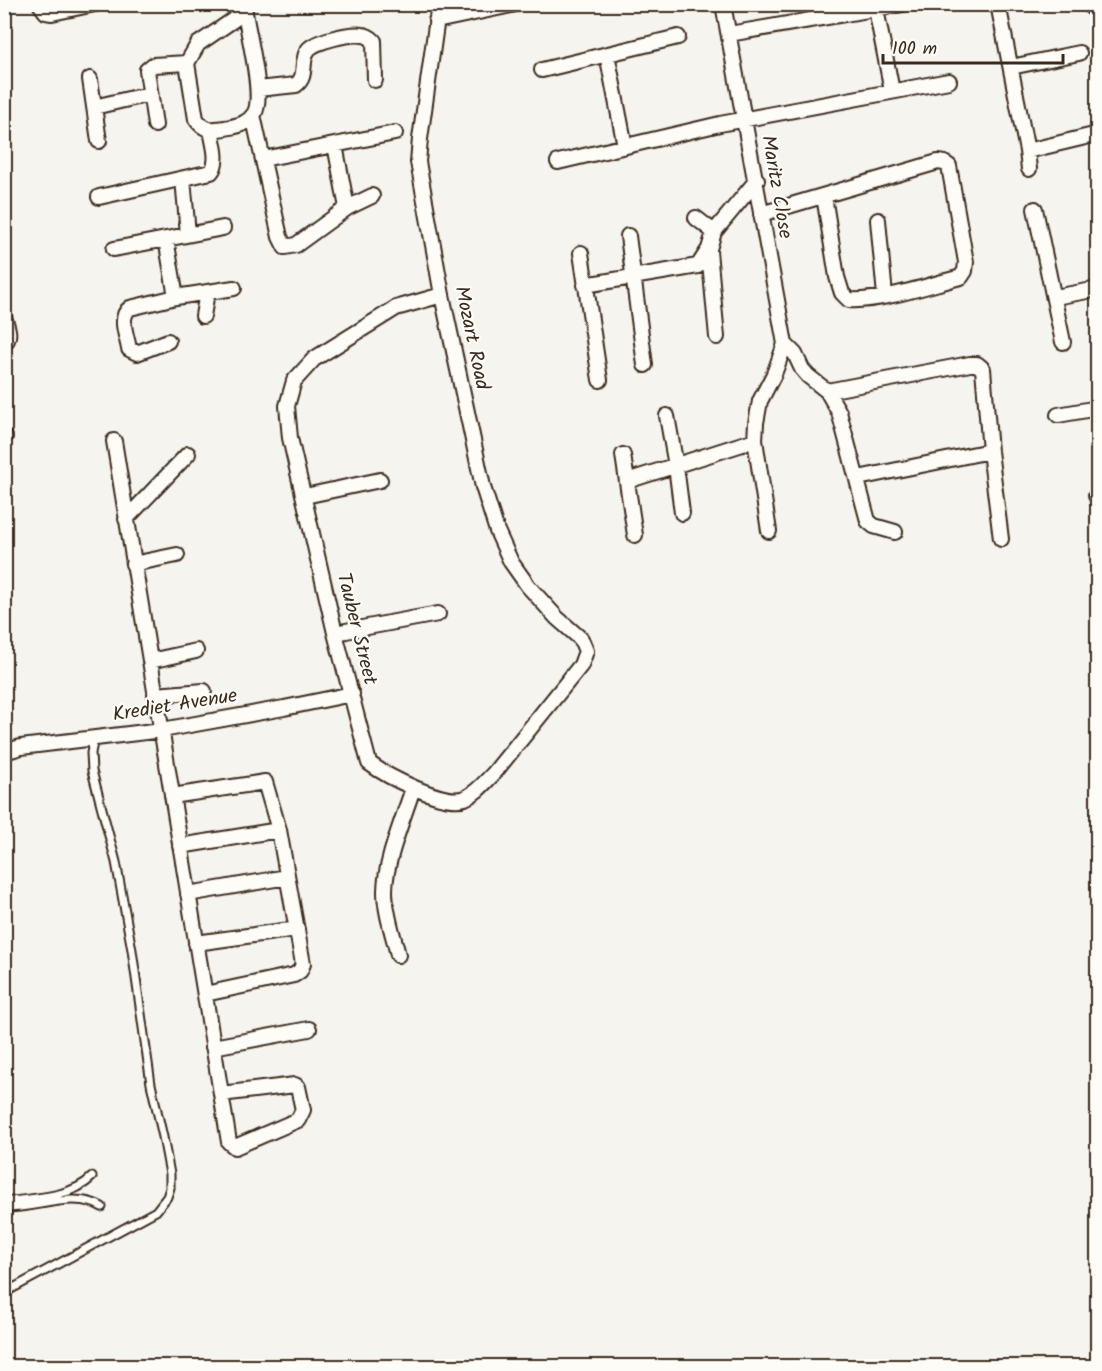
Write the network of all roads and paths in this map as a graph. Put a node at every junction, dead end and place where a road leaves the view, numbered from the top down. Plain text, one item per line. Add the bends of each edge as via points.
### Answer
1 (40, 4) edge
2 (95, 4) edge
3 (439, 4) edge
4 (516, 4) edge
5 (723, 4) edge
6 (903, 4) edge
7 (998, 4) edge
8 (1088, 4) edge
9 (244, 8) edge
10 (876, 9) junction
11 (1098, 13) edge
12 (436, 21) junction
13 (729, 33) junction
14 (678, 37) dead end
15 (1079, 53) dead end
16 (608, 54) junction
17 (187, 63) junction
18 (1011, 68) junction
19 (542, 70) dead end
20 (90, 79) dead end
21 (375, 80) dead end
22 (949, 81) dead end
23 (258, 89) junction
24 (892, 90) junction
25 (150, 94) junction
26 (94, 107) junction
27 (253, 115) junction
28 (744, 119) junction
29 (155, 125) dead end
30 (211, 130) junction
31 (395, 133) dead end
32 (1098, 134) edge
33 (99, 141) dead end
34 (335, 145) junction
35 (625, 146) junction
36 (1028, 151) junction
37 (264, 159) junction
38 (558, 162) dead end
39 (1029, 169) dead end
40 (183, 179) junction
41 (757, 180) junction
42 (372, 196) dead end
43 (824, 196) junction
44 (99, 197) dead end
45 (347, 208) junction
46 (1035, 209) dead end
47 (761, 214) junction
48 (696, 218) dead end
49 (878, 219) dead end
50 (223, 228) dead end
51 (714, 232) junction
52 (188, 234) junction
53 (628, 236) dead end
54 (166, 239) junction
55 (114, 249) dead end
56 (709, 249) junction
57 (581, 253) dead end
58 (632, 276) junction
59 (585, 285) junction
60 (234, 288) dead end
61 (1098, 289) edge
62 (207, 292) junction
63 (442, 295) junction
64 (885, 296) junction
65 (177, 297) junction
66 (1055, 297) junction
67 (203, 316) dead end
68 (4, 317) edge
69 (717, 337) dead end
70 (168, 341) dead end
71 (1063, 342) dead end
72 (4, 344) edge
73 (785, 344) junction
74 (645, 365) dead end
75 (600, 380) dead end
76 (827, 391) junction
77 (1098, 408) edge
78 (1058, 415) dead end
79 (667, 416) dead end
80 (755, 440) junction
81 (114, 441) dead end
82 (990, 451) junction
83 (188, 454) dead end
84 (623, 455) dead end
85 (676, 466) junction
86 (858, 478) junction
87 (380, 480) dead end
88 (627, 481) junction
89 (305, 496) junction
90 (682, 513) dead end
91 (126, 519) junction
92 (769, 531) dead end
93 (896, 531) dead end
94 (635, 535) dead end
95 (1001, 539) dead end
96 (177, 555) dead end
97 (134, 564) junction
98 (438, 614) dead end
99 (335, 633) junction
100 (585, 647) joint
101 (196, 651) dead end
102 (150, 661) junction
103 (204, 691) dead end
104 (352, 694) junction
105 (156, 695) junction
106 (162, 730) junction
107 (94, 738) junction
108 (4, 752) edge
109 (413, 788) junction
110 (172, 796) junction
111 (279, 830) junction
112 (180, 846) junction
113 (287, 878) junction
114 (188, 894) junction
115 (297, 929) junction
116 (196, 943) junction
117 (398, 955) dead end
118 (205, 994) junction
119 (309, 1029) dead end
120 (213, 1047) junction
121 (221, 1094) junction
122 (92, 1177) dead end
123 (4, 1202) edge
124 (4, 1208) edge
125 (102, 1208) dead end
126 (4, 1293) edge

1 - 2 street via 52,13
3 - 12 street, Mozart Road
4 - 12 street
5 - 13 street, Maritz Close
6 - 10 street
7 - 18 street
8 - 11 street
9 - 17 street via 198,44
9 - 23 street
10 - 13 street
10 - 24 street
12 - 63 street, Mozart Road via 418,162
13 - 28 street, Maritz Close
14 - 16 street
15 - 18 street
16 - 19 street
16 - 35 street
17 - 25 street via 149,67
17 - 30 street via 196,119
18 - 36 street
20 - 26 street
21 - 23 street via 374,41 358,34 313,45 305,55 301,81 296,85
22 - 24 street
23 - 27 street via 258,106
24 - 28 street
25 - 26 street
25 - 29 street
26 - 33 street
27 - 30 street via 242,124
27 - 37 street
28 - 35 street
28 - 41 street, Maritz Close
30 - 40 street via 215,167 211,172
31 - 34 street
32 - 36 street
34 - 37 street
34 - 45 street
35 - 38 street
36 - 39 street
37 - 45 street via 285,247 296,245
40 - 44 street
40 - 52 street
41 - 47 street, Maritz Close
41 - 51 street
42 - 45 street
43 - 47 street
43 - 64 street via 842,293 857,301
43 - 64 street via 938,162 949,166 965,271 961,277
46 - 66 street
47 - 73 street, Maritz Close
48 - 51 street
49 - 64 street
50 - 52 street
51 - 56 street
52 - 54 street
53 - 58 street
54 - 55 street
54 - 65 street
56 - 58 street via 698,266
56 - 69 street
57 - 59 street
58 - 59 street
58 - 74 street
59 - 75 street
60 - 62 street
61 - 66 street
62 - 65 street
62 - 67 street
63 - 89 street, Tauber Street via 396,308 314,360 294,381 287,406 290,438
63 - 100 street, Mozart Road via 496,531 528,586
65 - 70 street via 130,308 123,318 132,351 137,353
66 - 71 street
68 - 72 street via 9,332
73 - 76 street via 808,376
73 - 80 street via 760,401
76 - 82 street via 977,364 983,369
76 - 86 street via 839,412
77 - 78 street
79 - 85 street
80 - 85 street
80 - 92 street
81 - 91 street
82 - 86 street
82 - 95 street
83 - 91 street
84 - 88 street
85 - 88 street
85 - 90 street
86 - 93 street via 868,521
87 - 89 street
88 - 94 street
89 - 99 street, Tauber Street
91 - 97 street
96 - 97 street
97 - 102 street
98 - 99 street
99 - 104 street, Tauber Street
100 - 109 street, Tauber Street via 581,665 481,787 465,798 452,799
101 - 102 street
102 - 105 street
103 - 105 street
104 - 106 street, Krediet Avenue
104 - 109 street, Tauber Street via 369,763
105 - 106 street
106 - 107 street, Krediet Avenue
106 - 110 street
107 - 108 street, Krediet Avenue
107 - 126 lane via 92,771 116,862 170,1188 156,1211
109 - 117 street via 385,891
110 - 111 street via 265,782
110 - 112 street
111 - 112 street
111 - 113 street
112 - 114 street
113 - 114 street
113 - 115 street
114 - 116 street
115 - 116 street
115 - 118 street via 303,964 300,971
116 - 118 street
118 - 120 street
119 - 120 street
120 - 121 street
121 - 121 street via 229,1142 235,1148 298,1120 303,1110 295,1085
122 - 123 lane via 78,1188
124 - 125 lane via 83,1199

